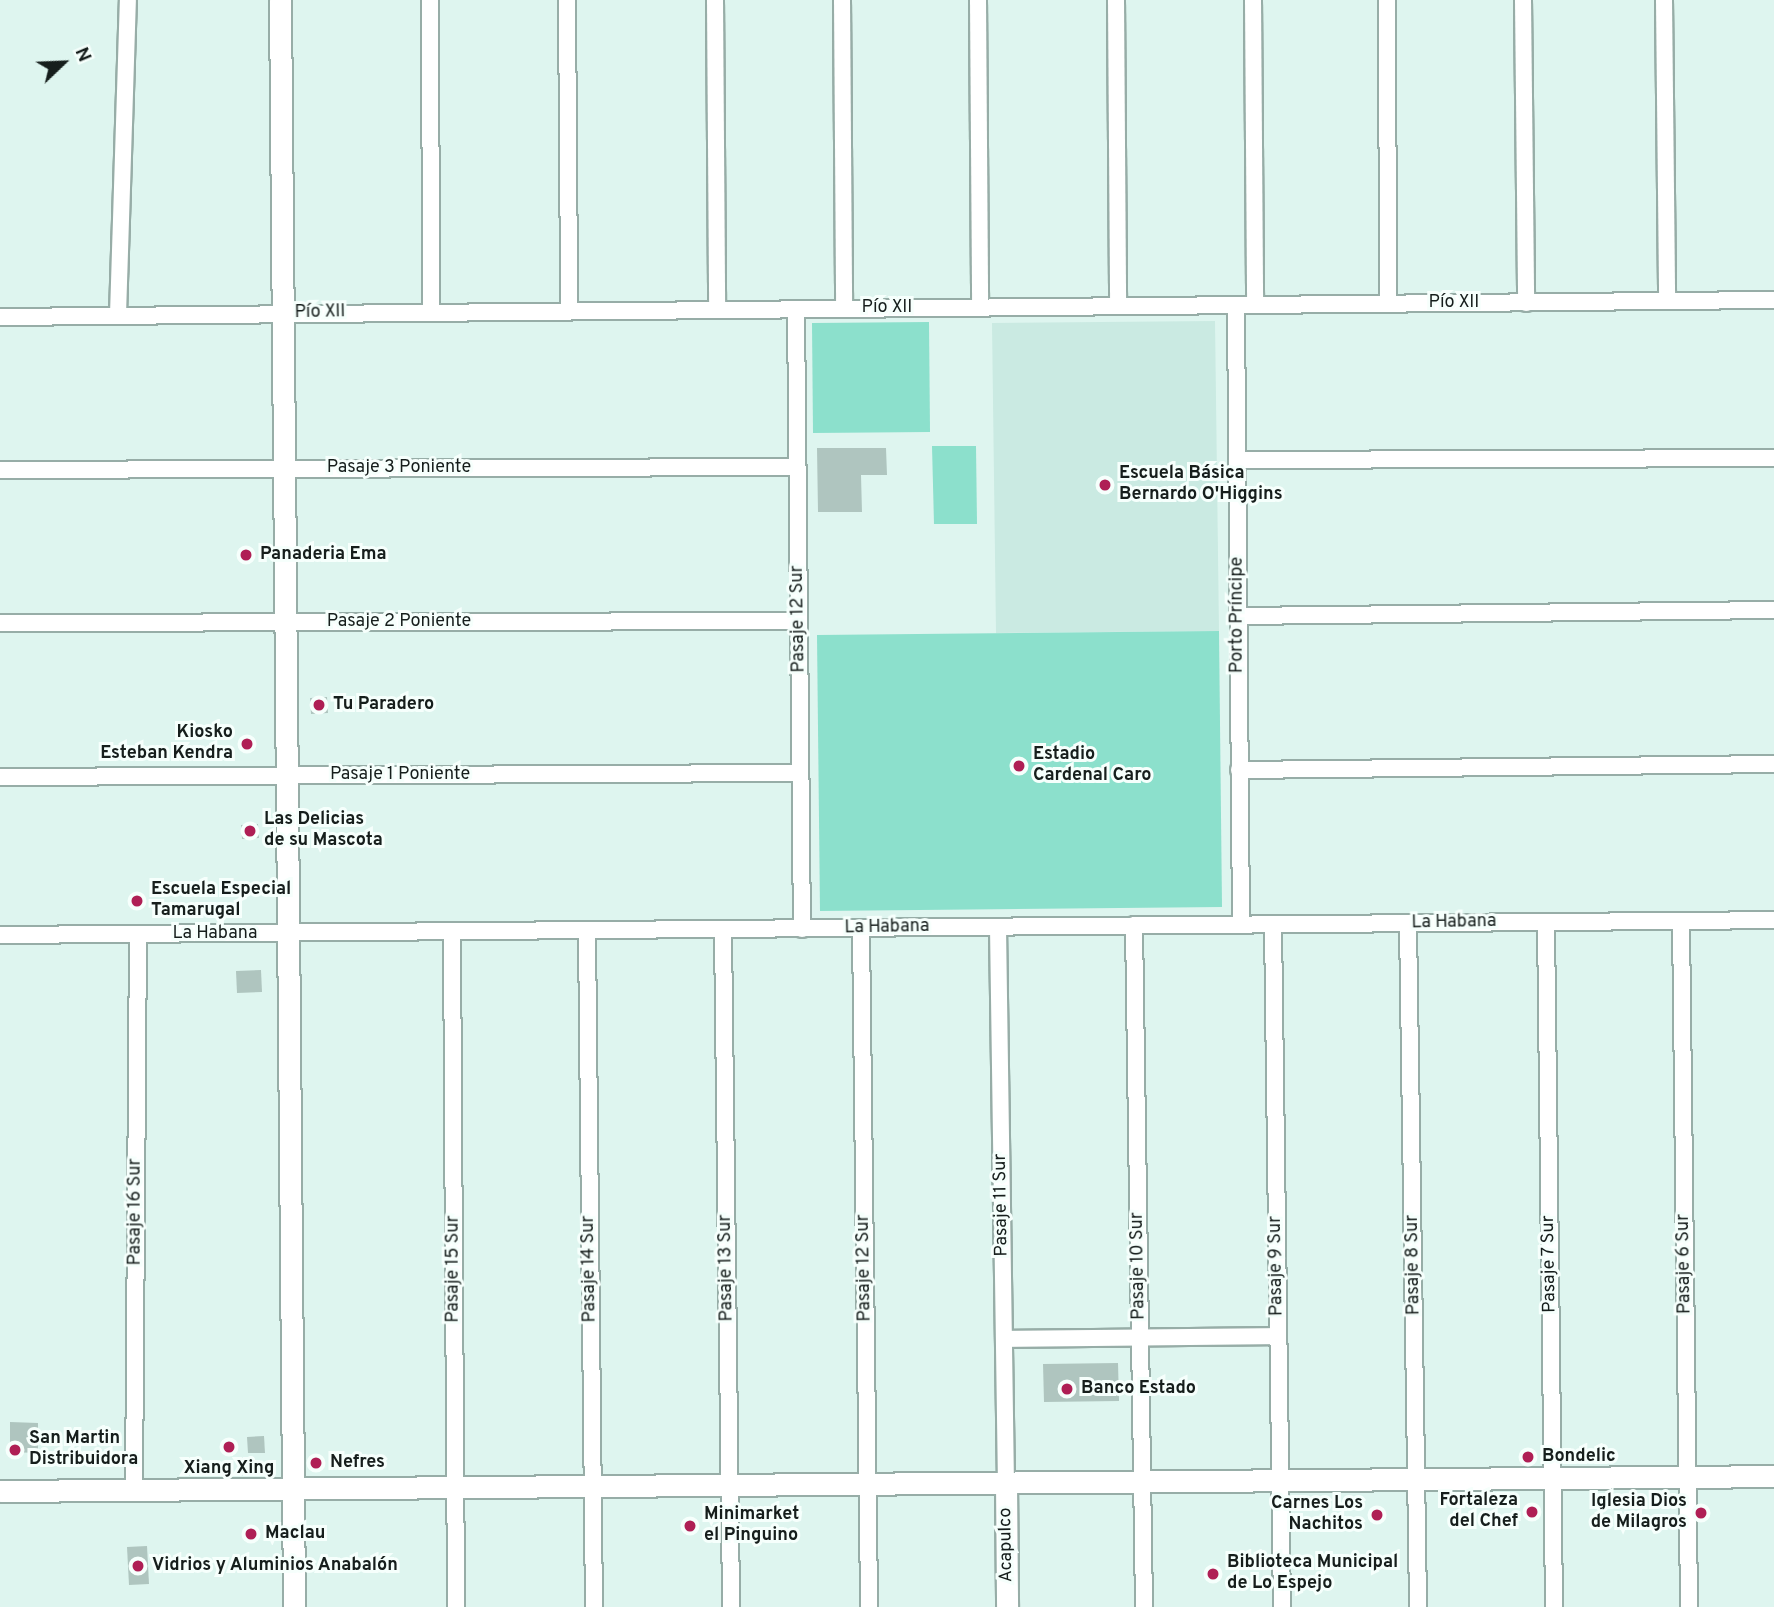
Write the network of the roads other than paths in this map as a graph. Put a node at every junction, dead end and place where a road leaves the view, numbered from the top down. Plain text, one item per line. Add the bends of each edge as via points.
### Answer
1 (128, 0) edge
2 (280, 0) edge
3 (430, 0) edge
4 (567, 0) edge
5 (715, 0) edge
6 (842, 0) edge
7 (978, 0) edge
8 (1116, 0) edge
9 (1253, 0) edge
10 (1387, 0) edge
11 (1523, 0) edge
12 (1664, 0) edge
13 (1774, 300) edge
14 (1667, 301) junction
15 (1526, 303) junction
16 (1388, 304) junction
17 (1236, 305) junction
18 (1255, 305) junction
19 (1118, 306) junction
20 (980, 307) junction
21 (796, 309) junction
22 (844, 309) junction
23 (717, 310) junction
24 (569, 311) junction
25 (431, 312) junction
26 (283, 314) junction
27 (118, 315) junction
28 (0, 317) edge
29 (1774, 458) edge
30 (1237, 460) junction
31 (797, 467) junction
32 (284, 469) junction
33 (0, 470) edge
34 (1774, 610) edge
35 (1238, 616) junction
36 (799, 621) junction
37 (285, 622) junction
38 (0, 624) edge
39 (1774, 764) edge
40 (1239, 770) junction
41 (800, 774) junction
42 (287, 776) junction
43 (0, 778) edge
44 (1774, 919) edge
45 (1681, 921) junction
46 (1546, 922) junction
47 (1408, 923) junction
48 (1273, 924) junction
49 (1134, 925) junction
50 (1241, 925) junction
51 (998, 927) junction
52 (861, 928) junction
53 (723, 929) junction
54 (802, 929) junction
55 (587, 931) junction
56 (452, 932) junction
57 (290, 933) junction
58 (138, 934) junction
59 (0, 935) edge
60 (1278, 1336) junction
61 (1140, 1338) junction
62 (1004, 1339) junction
63 (1774, 1476) edge
64 (1687, 1477) junction
65 (1552, 1478) junction
66 (1418, 1479) junction
67 (1280, 1481) junction
68 (1142, 1482) junction
69 (1006, 1483) junction
70 (867, 1484) junction
71 (730, 1486) junction
72 (592, 1487) junction
73 (456, 1488) junction
74 (293, 1489) junction
75 (134, 1490) junction
76 (0, 1491) edge
77 (294, 1607) edge
78 (456, 1607) edge
79 (594, 1607) edge
80 (731, 1607) edge
81 (869, 1607) edge
82 (1007, 1607) edge
83 (1144, 1607) edge
84 (1282, 1607) edge
85 (1418, 1607) edge
86 (1554, 1607) edge
87 (1689, 1607) edge

1 - 27 street
2 - 26 main road
3 - 25 street
4 - 24 street
5 - 23 street
6 - 22 street
7 - 20 street
8 - 19 street
9 - 18 street
10 - 16 street
11 - 15 street
12 - 14 street
13 - 14 street, Pío XII
14 - 15 street, Pío XII
15 - 16 street, Pío XII
16 - 18 street, Pío XII
17 - 18 street, Pío XII
17 - 19 street, Pío XII
17 - 30 street, Porto Príncipe
19 - 20 street, Pío XII
20 - 22 street, Pío XII
21 - 22 street, Pío XII
21 - 23 street, Pío XII
21 - 31 street, Pasaje 12 Sur
23 - 24 street, Pío XII
24 - 25 street, Pío XII
25 - 26 street, Pío XII
26 - 27 street, Pío XII
26 - 32 main road
27 - 28 street, Pío XII
29 - 30 street
30 - 35 street, Porto Príncipe
31 - 32 street, Pasaje 3 Poniente
31 - 36 street, Pasaje 12 Sur
32 - 33 street, Pasaje 3 Poniente
32 - 37 main road
34 - 35 street
35 - 40 street, Porto Príncipe
36 - 37 street, Pasaje 2 Poniente
36 - 41 street, Pasaje 12 Sur
37 - 38 street, Pasaje 2 Poniente
37 - 42 main road
39 - 40 street
40 - 50 street, Porto Príncipe
41 - 42 street, Pasaje 1 Poniente
41 - 54 street, Pasaje 12 Sur
42 - 43 street, Pasaje 1 Poniente
42 - 57 main road
44 - 45 street, La Habana
45 - 46 street, La Habana
45 - 64 street, Pasaje 6 Sur
46 - 47 street, La Habana
46 - 65 street, Pasaje 7 Sur
47 - 48 street, La Habana
47 - 66 street, Pasaje 8 Sur
48 - 50 street, La Habana
48 - 60 street, Pasaje 9 Sur
49 - 50 street, La Habana
49 - 51 street, La Habana
49 - 61 street, Pasaje 10 Sur
51 - 52 street, La Habana
51 - 62 street, Pasaje 11 Sur
52 - 54 street, La Habana
52 - 70 street, Pasaje 12 Sur
53 - 54 street, La Habana
53 - 55 street, La Habana
53 - 71 street, Pasaje 13 Sur
55 - 56 street, La Habana
55 - 72 street, Pasaje 14 Sur
56 - 57 street, La Habana
56 - 73 street, Pasaje 15 Sur
57 - 58 street, La Habana
57 - 74 main road
58 - 59 street, La Habana
58 - 75 street, Pasaje 16 Sur
60 - 61 street
60 - 67 street, Pasaje 9 Sur
61 - 62 street
61 - 68 street, Pasaje 10 Sur
62 - 69 street, Pasaje 11 Sur
63 - 64 main road
64 - 65 main road
64 - 87 street, Pasaje 6 Sur
65 - 66 main road
65 - 86 street, Pasaje 7 Sur
66 - 67 main road
66 - 85 street, Pasaje 8 Sur
67 - 68 main road
67 - 84 street, Pasaje 9 Sur
68 - 69 main road
68 - 83 street, Pasaje 10 Sur
69 - 70 main road
69 - 82 main road, Acapulco
70 - 71 main road
70 - 81 street, Pasaje 12 Sur
71 - 72 main road
71 - 80 street, Pasaje 13 Sur
72 - 73 main road
72 - 79 street, Pasaje 14 Sur
73 - 74 main road
73 - 78 street, Pasaje 15 Sur
74 - 75 main road
74 - 77 main road
75 - 76 main road

